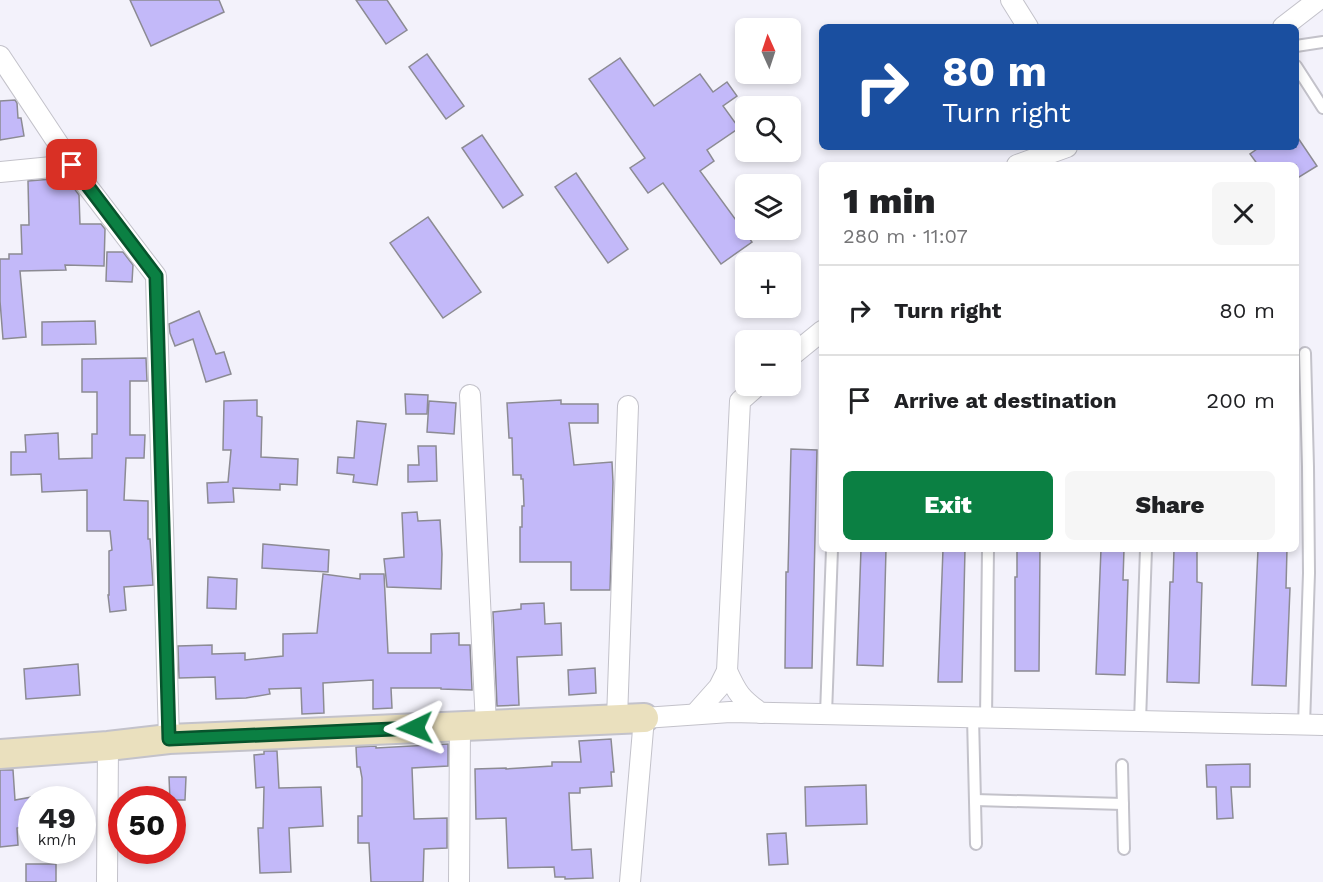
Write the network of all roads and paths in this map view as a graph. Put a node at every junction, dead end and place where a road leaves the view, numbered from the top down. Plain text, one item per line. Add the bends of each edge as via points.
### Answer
1 (1011, 0) edge
2 (1318, 0) edge
3 (1026, 24) edge
4 (1286, 24) edge
5 (1323, 42) edge
6 (1299, 46) edge
7 (0, 56) edge
8 (1299, 71) edge
9 (1323, 108) edge
10 (1059, 150) edge
11 (1025, 162) edge
12 (72, 165) junction
13 (0, 172) edge
14 (819, 333) edge
15 (801, 348) edge
16 (1305, 353) dead end
17 (470, 395) dead end
18 (746, 396) edge
19 (628, 406) dead end
20 (832, 552) edge
21 (988, 552) edge
22 (1146, 552) edge
23 (727, 671) junction
24 (761, 713) junction
25 (695, 714) junction
26 (826, 714) junction
27 (980, 717) junction
28 (630, 719) junction
29 (1140, 721) junction
30 (1314, 725) edge
31 (473, 726) junction
32 (169, 739) junction
33 (108, 746) junction
34 (0, 754) edge
35 (1122, 765) dead end
36 (975, 800) junction
37 (1123, 804) junction
38 (976, 844) dead end
39 (1124, 849) dead end
40 (106, 882) edge
41 (459, 882) edge
42 (630, 882) edge

1 - 3 street
2 - 4 street
5 - 6 lane
7 - 12 street
8 - 9 lane
10 - 11 street
12 - 13 street
12 - 32 street via 156,276
14 - 15 street
16 - 30 lane
17 - 31 street
18 - 23 street via 740,401
19 - 28 street
20 - 26 lane
21 - 27 lane
22 - 29 lane
23 - 24 street via 736,691
23 - 25 street via 719,687
24 - 25 street
24 - 26 street
25 - 28 street
26 - 27 street
27 - 29 street
27 - 36 lane
28 - 31 main road
28 - 42 street
29 - 30 street
31 - 32 main road
31 - 41 street
32 - 33 main road
33 - 34 main road
33 - 40 street
35 - 37 lane
36 - 37 lane
36 - 38 lane
37 - 39 lane

